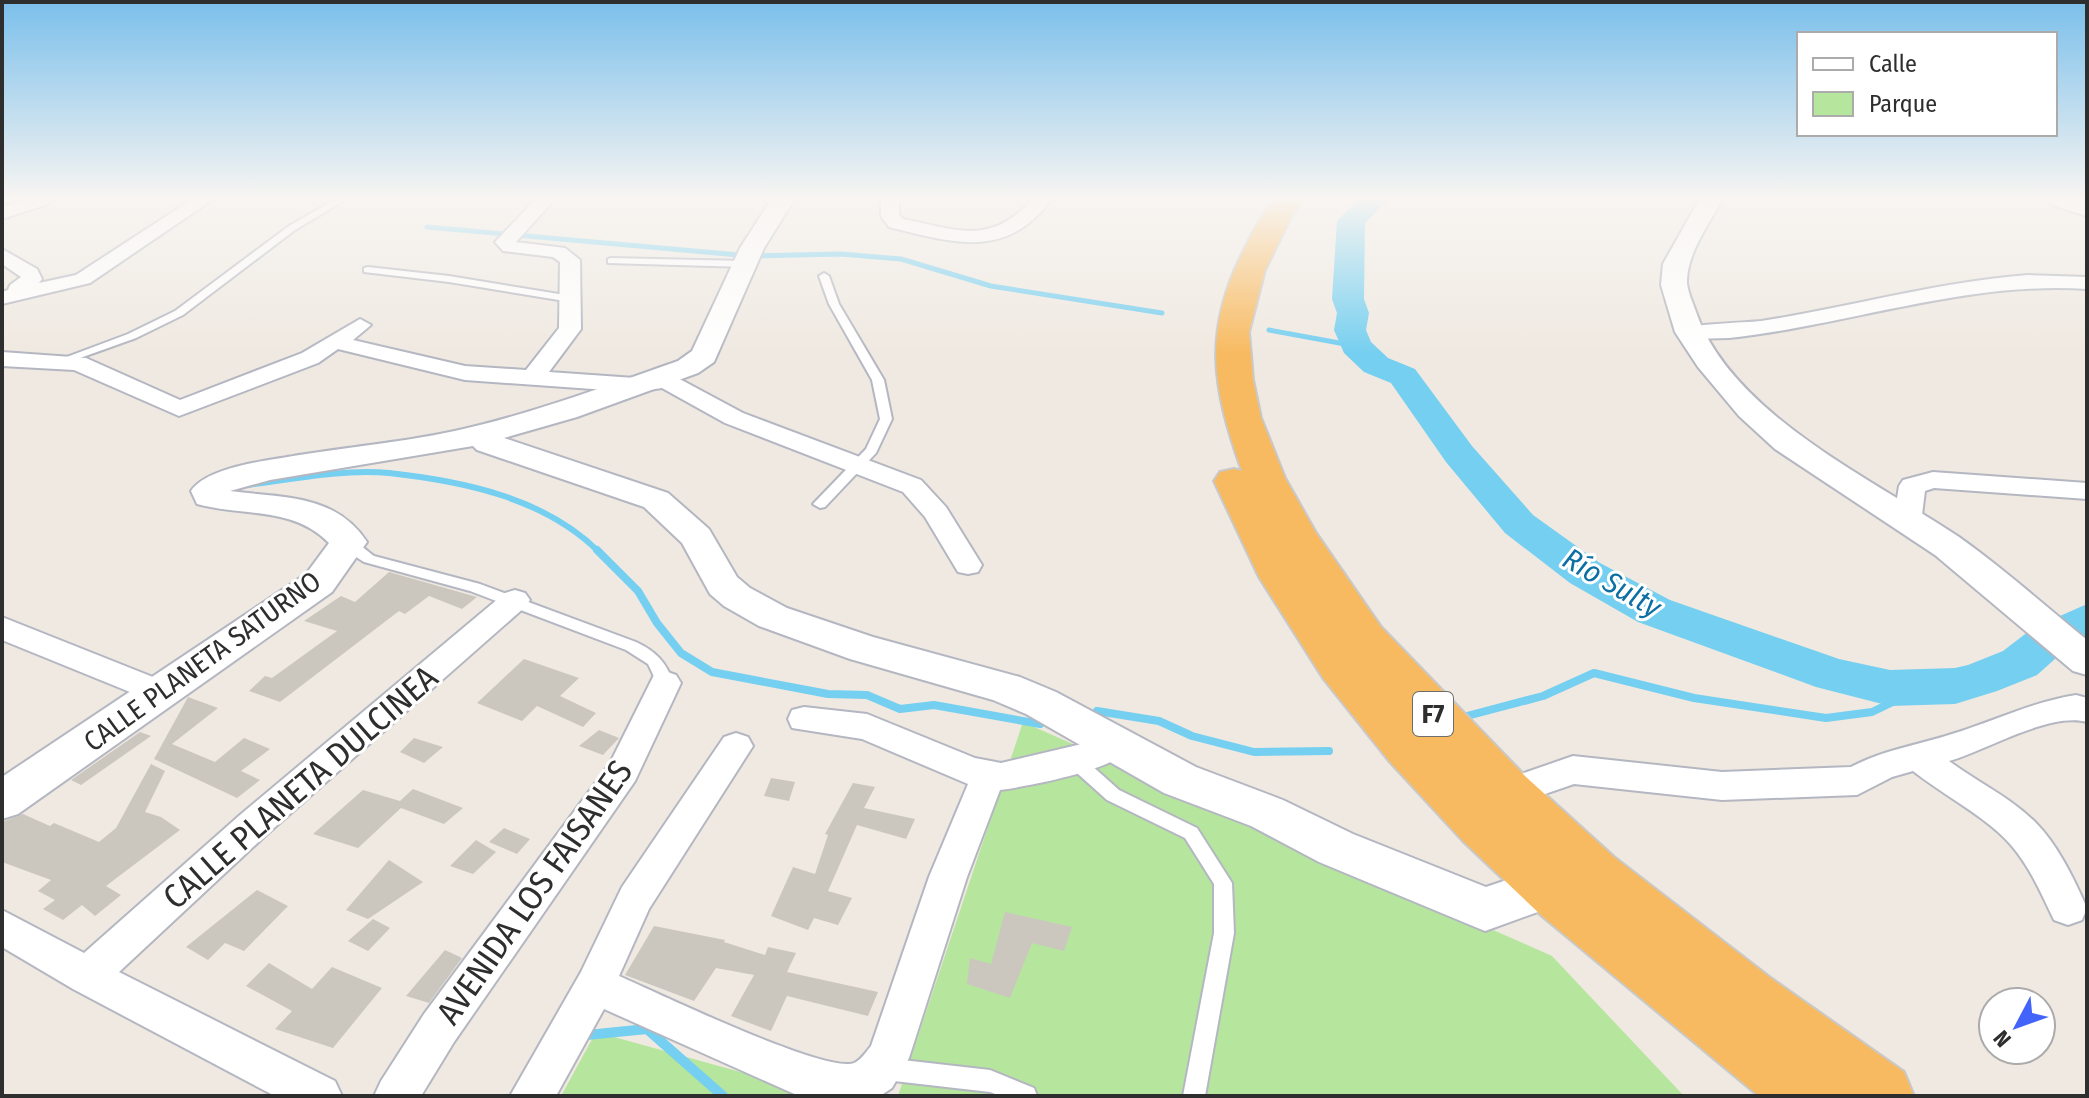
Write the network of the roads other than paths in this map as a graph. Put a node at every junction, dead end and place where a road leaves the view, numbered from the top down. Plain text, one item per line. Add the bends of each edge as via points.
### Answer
1 (102, 251) edge
2 (123, 251) edge
3 (264, 251) edge
4 (544, 251) edge
5 (753, 251) edge
6 (1230, 251) edge
7 (1258, 251) edge
8 (1683, 251) edge
9 (2, 255) edge
10 (611, 261) dead end
11 (105, 263) junction
12 (746, 264) junction
13 (368, 270) dead end
14 (66, 273) junction
15 (824, 276) dead end
16 (2087, 283) edge
17 (7, 293) edge
18 (571, 299) junction
19 (360, 325) dead end
20 (1689, 332) junction
21 (335, 342) junction
22 (2, 359) edge
23 (62, 361) junction
24 (534, 376) junction
25 (635, 385) junction
26 (480, 435) junction
27 (857, 466) junction
28 (2087, 491) edge
29 (820, 504) dead end
30 (1907, 523) junction
31 (349, 542) junction
32 (968, 565) dead end
33 (515, 600) junction
34 (2, 628) edge
35 (2087, 661) edge
36 (665, 683) joint
37 (162, 693) junction
38 (2087, 710) edge
39 (804, 719) dead end
40 (1118, 744) junction
41 (736, 746) dead end
42 (1918, 757) junction
43 (1074, 760) junction
44 (989, 774) junction
45 (1507, 793) junction
46 (2, 801) edge
47 (1551, 886) junction
48 (2068, 908) dead end
49 (2, 927) edge
50 (87, 976) junction
51 (595, 985) junction
52 (881, 1068) junction
53 (320, 1096) edge
54 (396, 1096) edge
55 (532, 1096) edge
56 (1026, 1096) edge
57 (1194, 1096) edge
58 (1814, 1096) edge
59 (1880, 1096) edge

1 - 14 street
2 - 11 street
3 - 23 lane via 179,313
4 - 18 street via 570,260
5 - 12 street
6 - 47 highway, F7 via 1215,287 1205,335 1212,407 1235,483 1263,541 1314,625 1373,706 1428,771
7 - 45 highway, F7 via 1232,332 1242,418 1265,478 1364,639
8 - 20 street via 1674,285
9 - 17 street via 32,279
10 - 12 lane
11 - 14 street
11 - 17 street via 70,284
12 - 25 street via 704,356
13 - 18 lane
14 - 17 street
15 - 27 lane via 834,304 878,380 886,419 872,450
16 - 20 street via 2050,279 1762,327
18 - 24 street via 570,329
19 - 21 street
20 - 30 street via 1708,361 1786,442
21 - 23 street via 270,376 179,409 78,363
21 - 24 street via 465,373
22 - 23 street
24 - 25 street
25 - 26 street
25 - 27 street via 666,381 734,418
26 - 31 street via 268,470 208,491 209,497 221,501 306,511 324,519
26 - 40 street via 488,443 656,500 696,537 723,585 773,617 1005,688
27 - 29 lane
27 - 32 street via 912,486
28 - 30 street via 1933,480 1912,486
30 - 35 street via 1948,547
31 - 33 lane via 369,559
31 - 37 street, CALLE PLANETA SATURNO via 319,583
33 - 36 lane via 651,656 662,668
33 - 50 street, CALLE PLANETA DULCINEA
34 - 37 street
36 - 54 street, AVENIDA LOS FAISANES via 623,771
37 - 46 street, CALLE PLANETA SATURNO
38 - 42 street via 2042,713
39 - 44 street via 867,727 970,771
40 - 43 street
40 - 47 street via 1180,780 1485,909
41 - 51 street via 635,899
42 - 45 street via 1881,767 1857,781 1722,786 1573,770
42 - 48 street via 2024,834
43 - 44 street via 1001,777
43 - 57 lane via 1113,795 1191,833 1223,883 1224,933
44 - 52 street
45 - 59 highway, F7 via 1593,875
47 - 58 highway, F7 via 1610,939
49 - 50 street
50 - 53 street
51 - 52 street via 800,1075 844,1086 860,1084
51 - 55 street
52 - 56 lane via 990,1081

